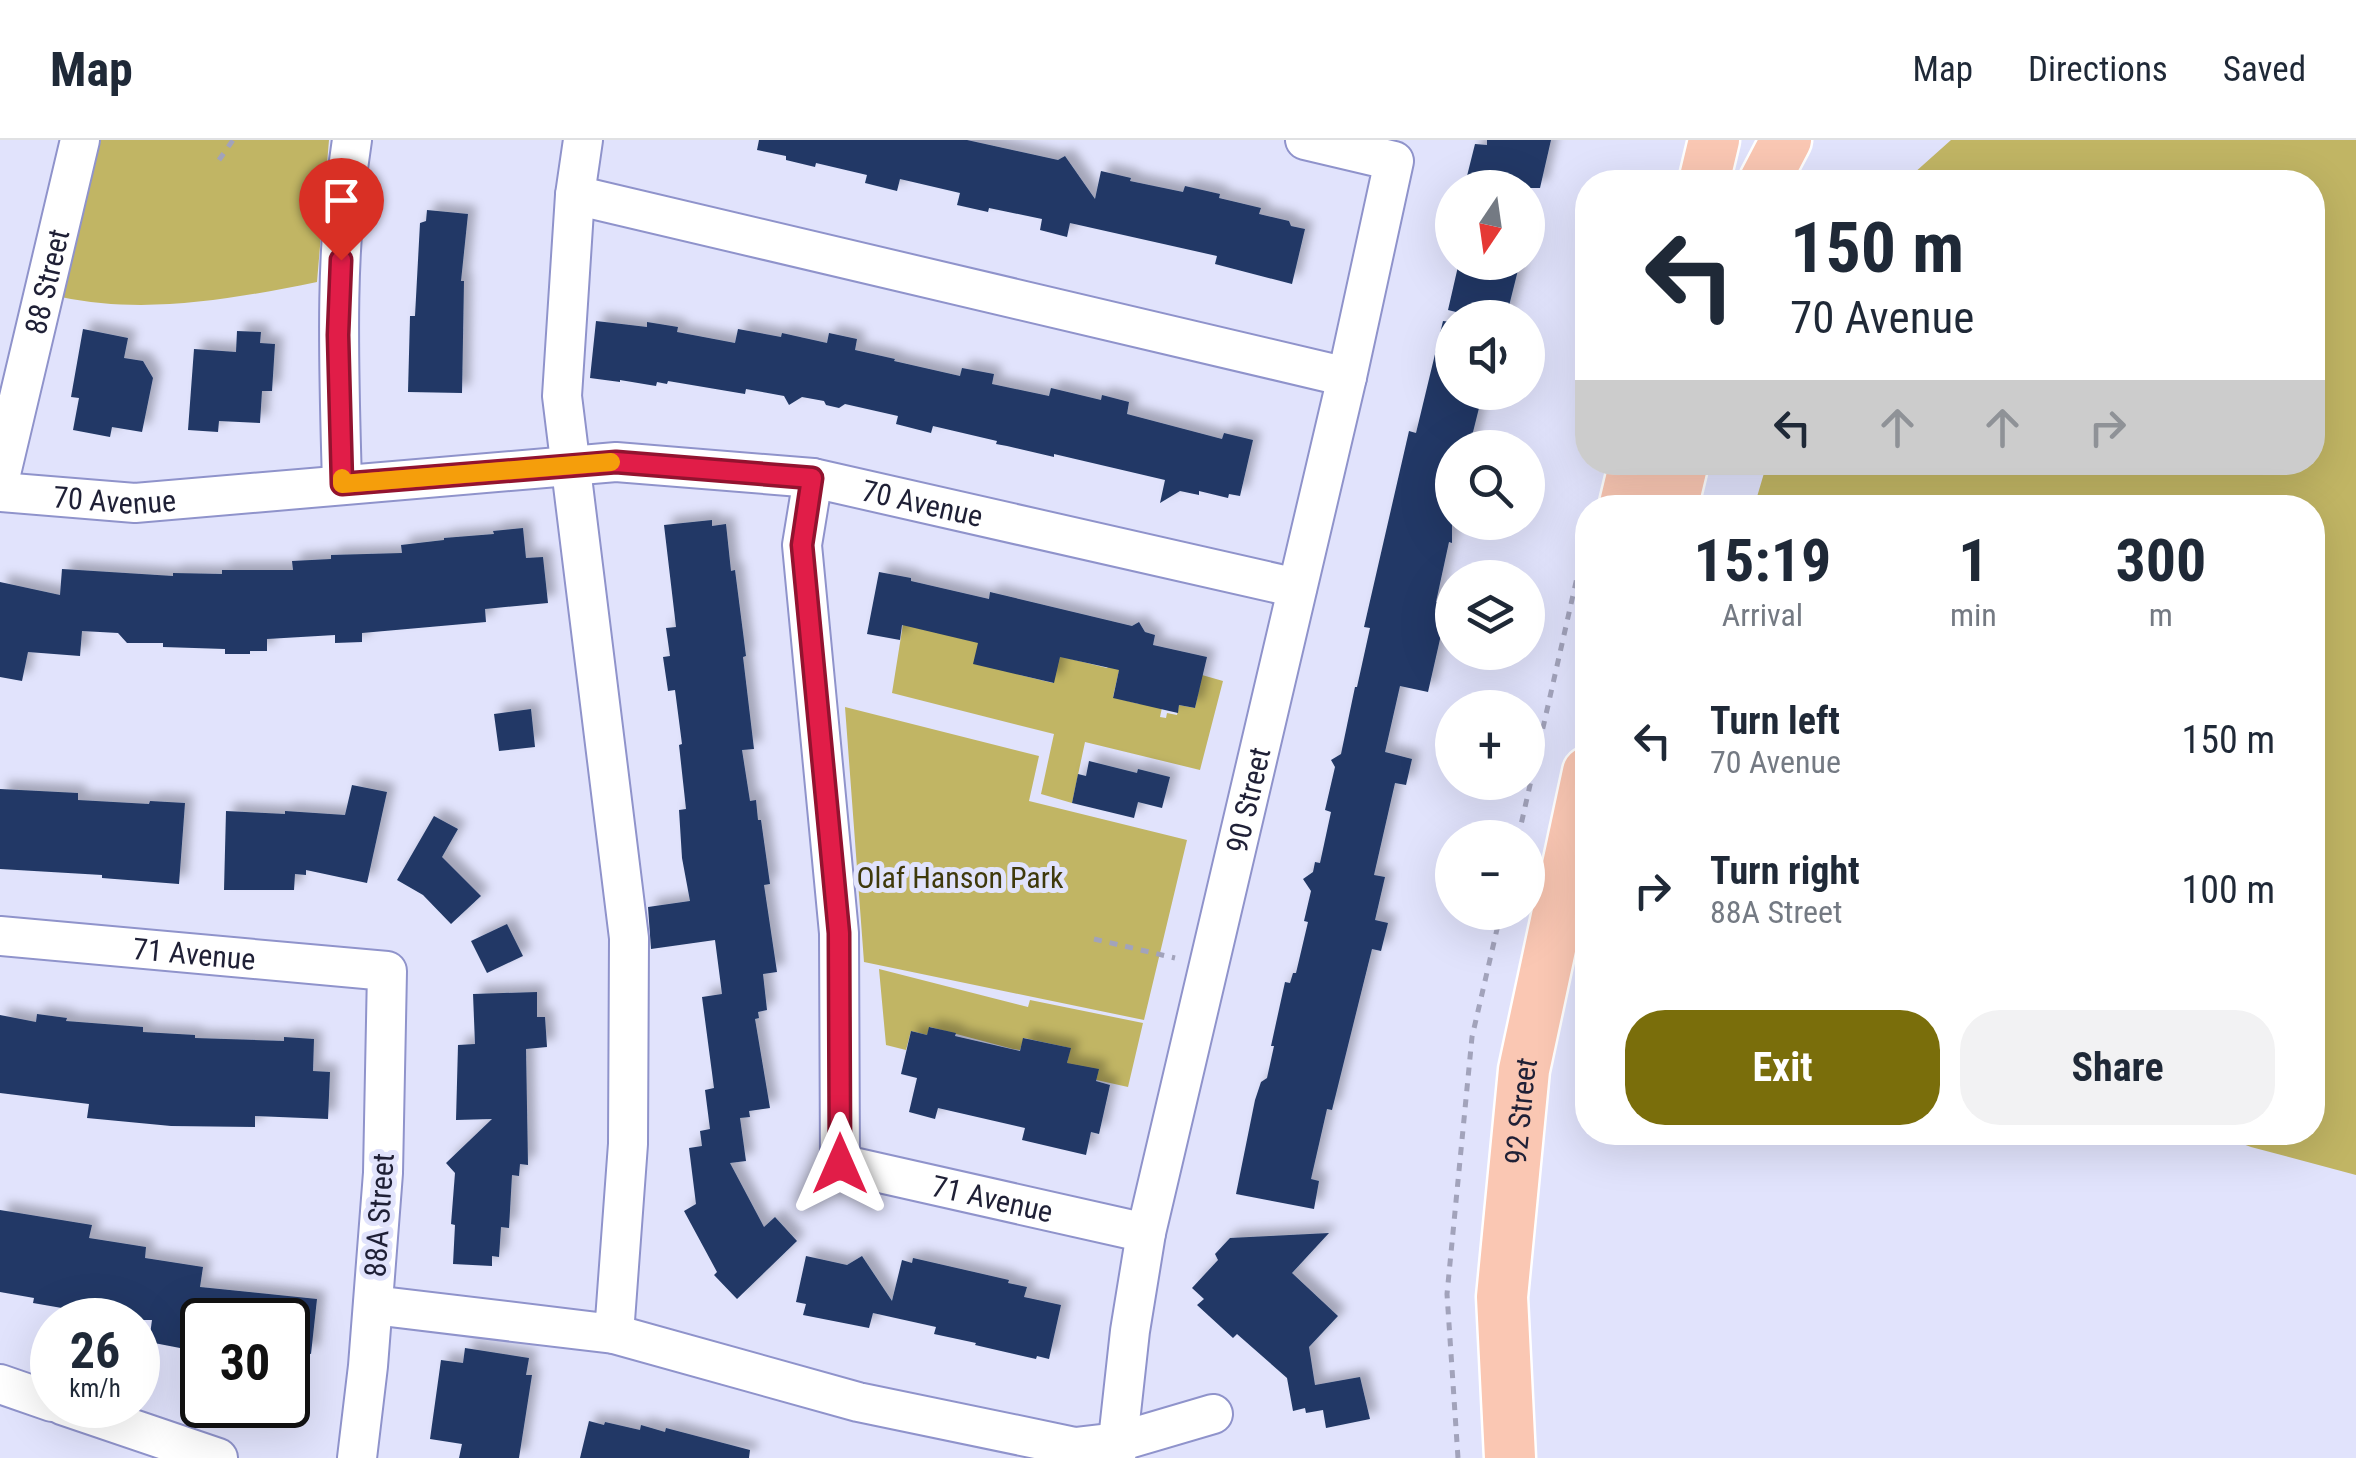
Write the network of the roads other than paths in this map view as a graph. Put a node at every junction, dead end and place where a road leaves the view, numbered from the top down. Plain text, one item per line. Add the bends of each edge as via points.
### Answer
1 (80, 140) edge
2 (352, 140) edge
3 (583, 140) edge
4 (1305, 140) edge
5 (1714, 140) edge
6 (1754, 140) edge
7 (1786, 140) edge
8 (1707, 170) edge
9 (1748, 170) edge
10 (1770, 170) edge
11 (575, 195) junction
12 (1347, 378) junction
13 (572, 466) junction
14 (0, 478) edge
15 (812, 478) junction
16 (342, 484) junction
17 (0, 492) edge
18 (1297, 588) junction
19 (1575, 833) edge
20 (0, 936) edge
21 (386, 971) joint
22 (1146, 1233) junction
23 (373, 1305) junction
24 (614, 1334) junction
25 (0, 1384) edge
26 (30, 1394) edge
27 (1213, 1414) dead end
28 (130, 1428) edge
29 (1117, 1450) edge
30 (218, 1458) edge
31 (357, 1458) edge
32 (1510, 1458) edge

1 - 14 street, 88 Street
2 - 16 street via 338,335
3 - 11 street
4 - 12 street, 90 Street via 1394,161
5 - 8 main road
6 - 9 main road
7 - 10 main road
11 - 12 street
11 - 13 street via 562,396
12 - 18 street, 90 Street
13 - 15 street, 70 Avenue via 616,462
13 - 16 street, 70 Avenue
13 - 24 street via 630,938 628,1144
15 - 18 street, 70 Avenue
15 - 22 street, 71 Avenue via 802,545 839,933 840,1164
16 - 17 street, 70 Avenue via 136,503
18 - 22 street, 90 Street
19 - 32 main road, 92 Street via 1524,1070 1502,1298
20 - 21 street, 71 Avenue
21 - 23 street, 88A Street via 384,1174
22 - 29 street, 90 Street
23 - 24 street
23 - 31 street, 88A Street
24 - 29 street via 858,1402
25 - 26 street
27 - 29 street
28 - 30 street

